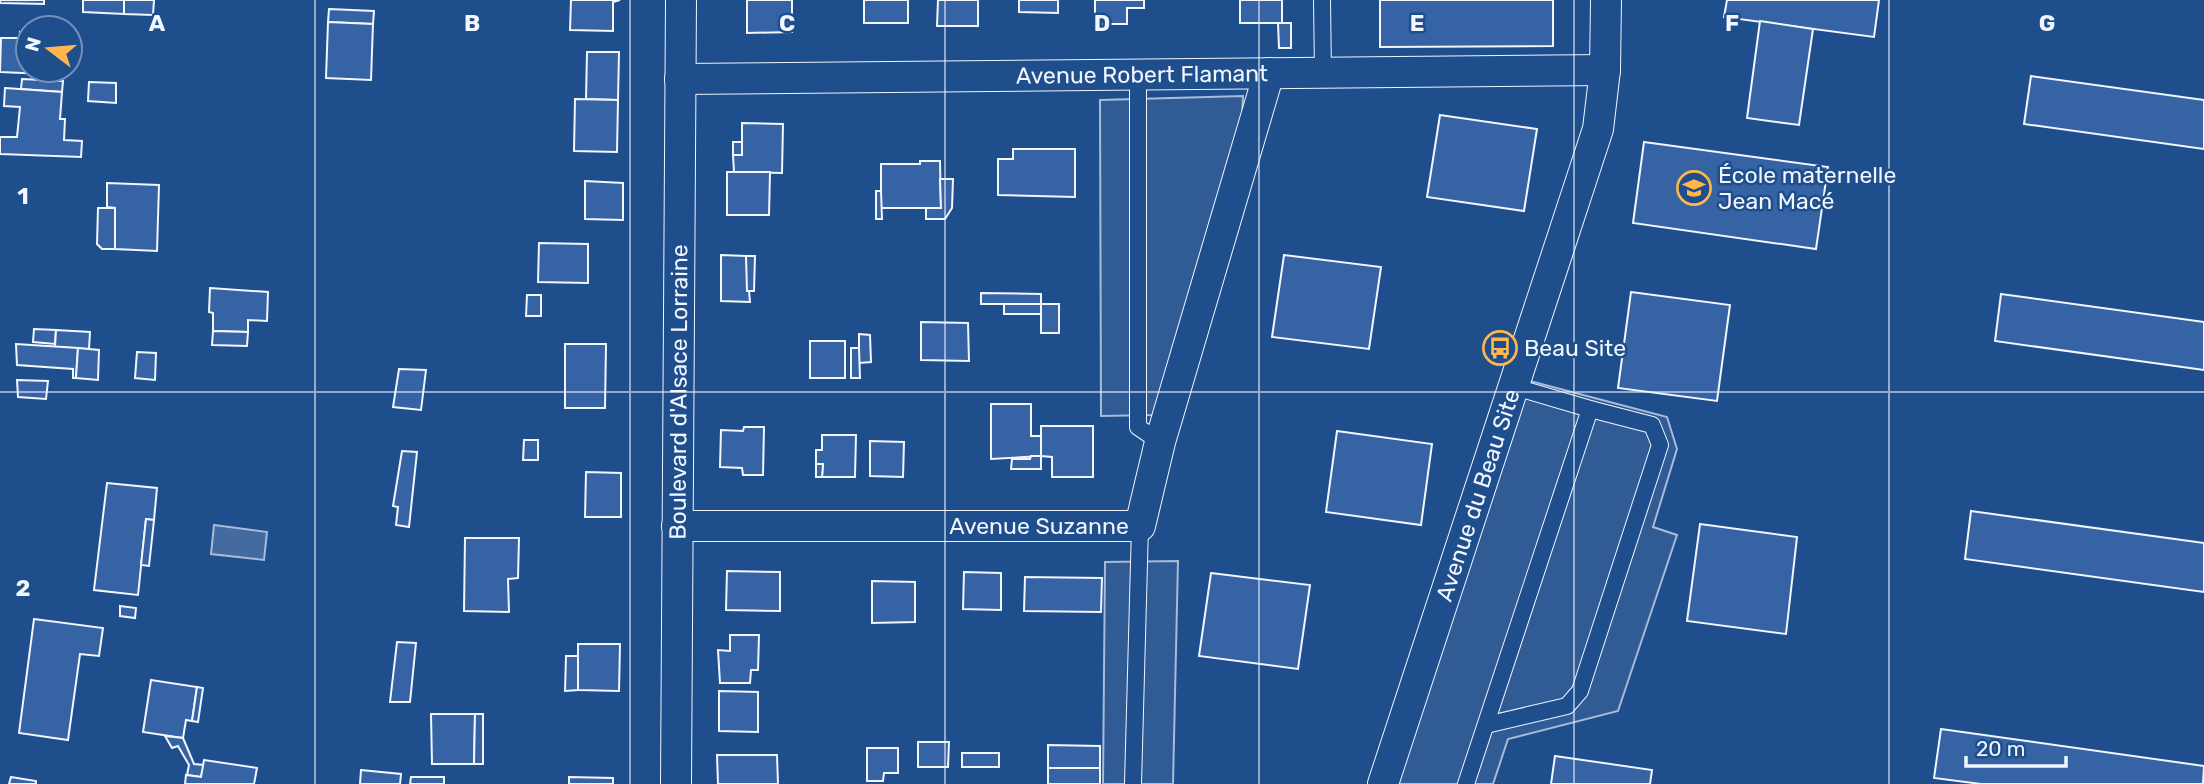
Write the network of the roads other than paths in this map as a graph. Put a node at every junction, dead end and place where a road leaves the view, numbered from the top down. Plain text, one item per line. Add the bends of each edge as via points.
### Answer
1 (681, 0) edge
2 (1322, 0) edge
3 (1606, 0) edge
4 (1605, 70) junction
5 (1269, 73) junction
6 (1323, 73) junction
7 (1138, 75) junction
8 (680, 79) junction
9 (1512, 386) junction
10 (1590, 409) junction
11 (1160, 442) junction
12 (677, 526) junction
13 (1140, 526) junction
14 (1486, 725) junction
15 (676, 784) edge
16 (1133, 784) edge
17 (1384, 784) edge
18 (1466, 784) edge

1 - 8 street, Boulevard d'Alsace Lorraine
2 - 6 lane
3 - 4 street, Avenue du Beau Site
4 - 6 street, Avenue Robert Flamant
4 - 9 street, Avenue du Beau Site via 1598,129
5 - 6 street, Avenue Robert Flamant
5 - 7 street, Avenue Robert Flamant
5 - 11 street, Avenue Suzanne
7 - 8 street, Avenue Robert Flamant
7 - 11 lane via 1138,426
8 - 12 street, Boulevard d'Alsace Lorraine
9 - 10 lane
9 - 17 street, Avenue du Beau Site
10 - 14 lane
10 - 14 lane via 1652,425 1660,444 1580,691 1567,706
11 - 13 street, Avenue Suzanne
12 - 13 street, Avenue Suzanne
12 - 15 street, Boulevard d'Alsace Lorraine
13 - 16 lane
14 - 18 lane

